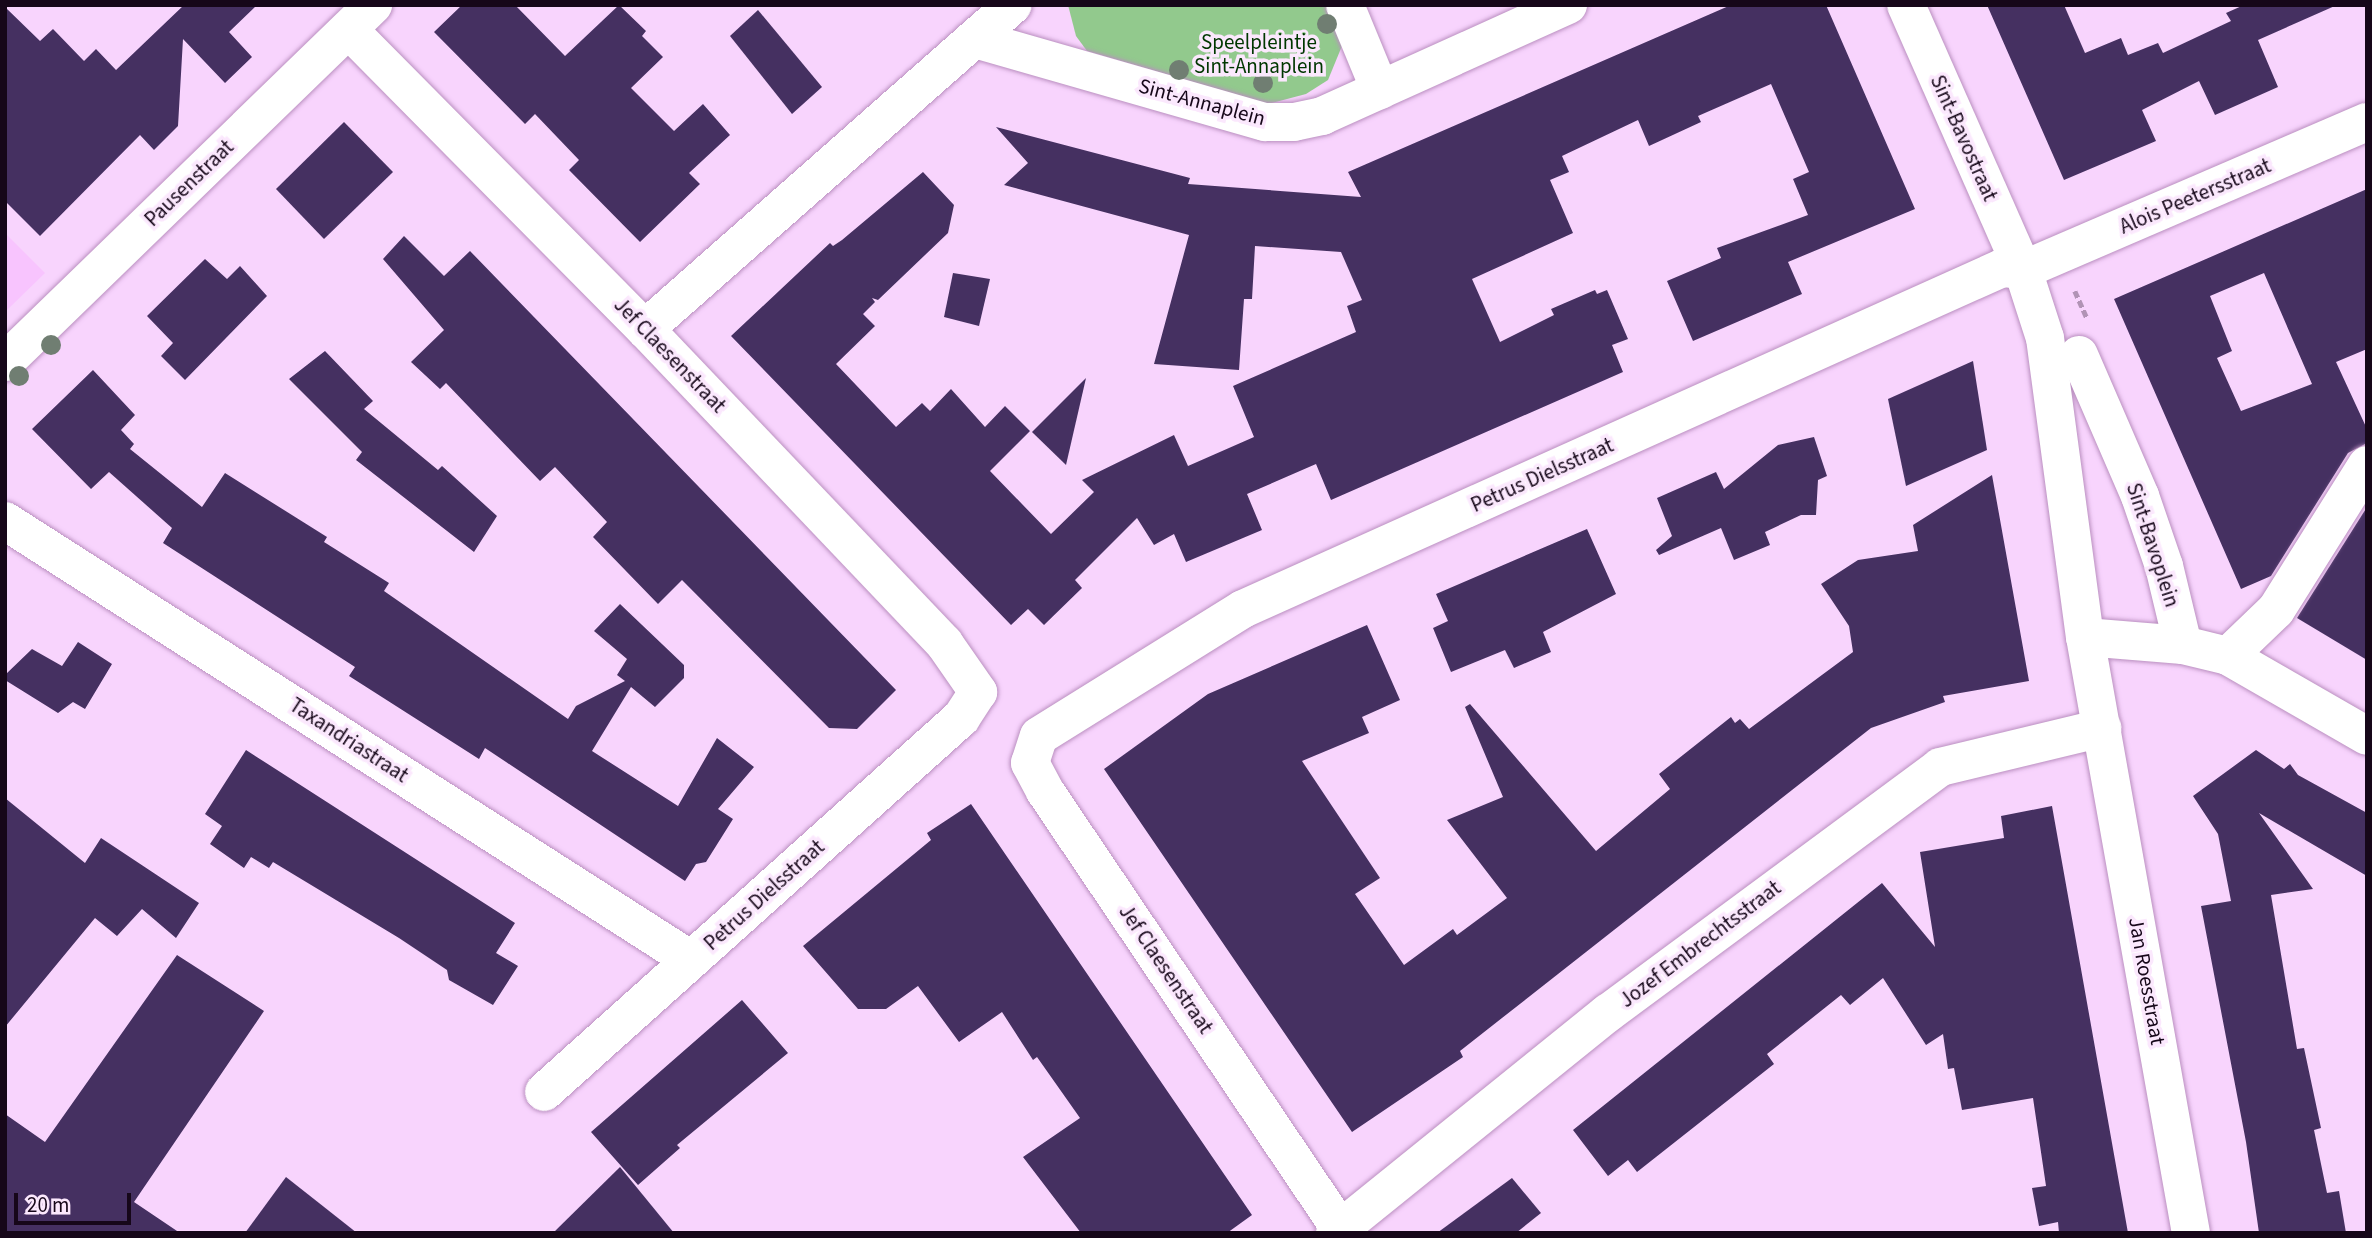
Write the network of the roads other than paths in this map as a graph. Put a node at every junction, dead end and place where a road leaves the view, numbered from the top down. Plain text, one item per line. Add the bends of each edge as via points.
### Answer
1 (1012, 5) edge
2 (1345, 5) edge
3 (1568, 5) edge
4 (1906, 5) edge
5 (361, 17) edge
6 (975, 39) junction
7 (1380, 90) junction
8 (2367, 122) edge
9 (2023, 270) junction
10 (645, 329) junction
11 (2079, 355) dead end
12 (5, 362) edge
13 (2367, 465) edge
14 (5, 521) edge
15 (2085, 637) junction
16 (2183, 645) junction
17 (2228, 656) junction
18 (978, 692) joint
19 (1074, 713) joint
20 (2102, 728) junction
21 (2367, 736) edge
22 (691, 960) junction
23 (544, 1092) dead end
24 (1340, 1231) edge
25 (2191, 1233) edge

1 - 6 street
2 - 7 street
3 - 7 street, Sint-Annaplein
4 - 9 street, Sint-Bavostraat
5 - 10 street, Jef Claesenstraat
5 - 12 street, Pausenstraat
6 - 7 street, Sint-Annaplein via 1265,122 1322,116
6 - 10 street
8 - 9 street, Alois Peetersstraat
9 - 15 street via 2045,338
9 - 19 street, Petrus Dielsstraat via 2002,268 1243,609
10 - 18 street, Jef Claesenstraat via 944,643
11 - 16 street, Sint-Bavoplein via 2140,496 2164,566
13 - 17 street via 2276,610
14 - 22 street, Taxandriastraat
15 - 16 street
15 - 20 street
16 - 17 street
17 - 21 street
18 - 22 street, Petrus Dielsstraat via 961,718
19 - 24 street, Jef Claesenstraat via 1039,736 1030,763
20 - 24 street, Jozef Embrechtsstraat via 1940,767 1608,1013
20 - 25 street, Jan Roesstraat
22 - 23 street, Petrus Dielsstraat

